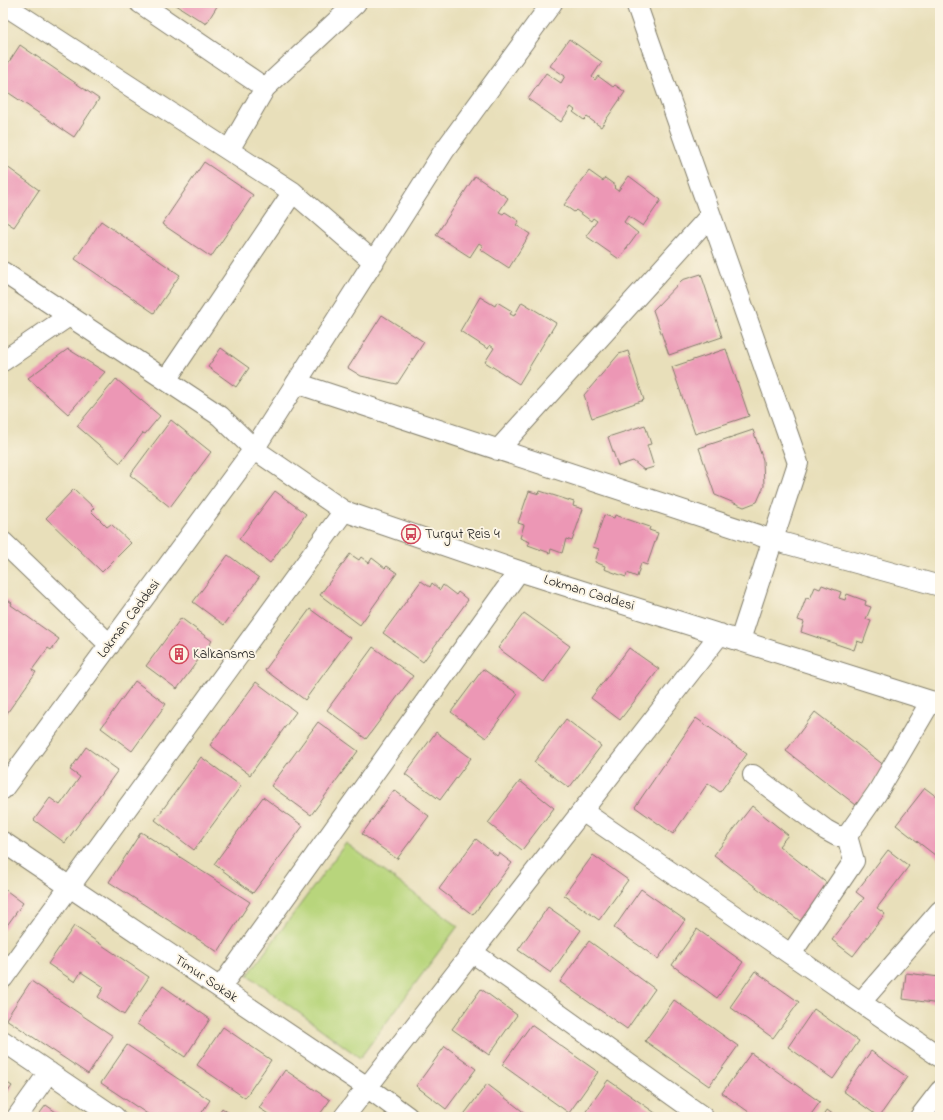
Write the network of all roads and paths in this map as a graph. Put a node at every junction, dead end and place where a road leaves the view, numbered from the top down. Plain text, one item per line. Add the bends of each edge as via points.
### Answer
1 (140, 3) edge
2 (356, 3) edge
3 (552, 3) edge
4 (636, 3) edge
5 (7, 14) edge
6 (266, 88) junction
7 (228, 150) junction
8 (293, 192) junction
9 (710, 216) junction
10 (374, 262) junction
11 (3, 272) edge
12 (69, 316) junction
13 (3, 361) edge
14 (166, 380) junction
15 (296, 383) junction
16 (254, 449) junction
17 (498, 450) junction
18 (344, 510) junction
19 (773, 540) junction
20 (3, 542) edge
21 (519, 571) junction
22 (940, 586) edge
23 (720, 634) junction
24 (740, 640) junction
25 (110, 645) junction
26 (935, 702) edge
27 (753, 775) dead end
28 (3, 789) edge
29 (582, 810) junction
30 (847, 836) junction
31 (3, 842) edge
32 (70, 887) junction
33 (940, 911) edge
34 (472, 952) junction
35 (791, 954) junction
36 (3, 978) edge
37 (220, 988) junction
38 (861, 1002) junction
39 (3, 1041) edge
40 (940, 1057) edge
41 (49, 1072) junction
42 (367, 1087) junction
43 (940, 1092) edge
44 (17, 1117) edge
45 (116, 1117) edge
46 (344, 1117) edge
47 (408, 1117) edge
48 (703, 1117) edge
49 (920, 1117) edge

1 - 6 street
2 - 6 street
3 - 10 street via 444,151
4 - 9 street
5 - 7 street
6 - 7 street
7 - 8 street
8 - 10 street
8 - 14 street
9 - 17 street
9 - 19 street via 798,463
10 - 15 street
11 - 12 street, Lokman Caddesi
12 - 13 street
12 - 14 street, Lokman Caddesi
14 - 16 street, Lokman Caddesi via 220,416
15 - 16 street
15 - 17 street
16 - 18 street, Lokman Caddesi
16 - 25 street, Lokman Caddesi
17 - 19 street
18 - 21 street, Lokman Caddesi
18 - 32 street
19 - 22 street
19 - 24 street
20 - 25 street
21 - 23 street, Lokman Caddesi
21 - 37 street
23 - 24 street, Lokman Caddesi
23 - 29 street
24 - 26 street, Lokman Caddesi
25 - 28 street, Lokman Caddesi
26 - 30 street
27 - 30 street via 826,830 837,836
29 - 34 street
29 - 35 street
30 - 35 street via 854,860
31 - 32 street, Timur Sokak
32 - 36 street
32 - 37 street, Timur Sokak
33 - 38 street
34 - 42 street
34 - 48 street
35 - 38 street
37 - 42 street, Timur Sokak
38 - 40 street
39 - 41 street
41 - 44 street
41 - 45 street
42 - 46 street
42 - 47 street, Timur Sokak
43 - 49 street

